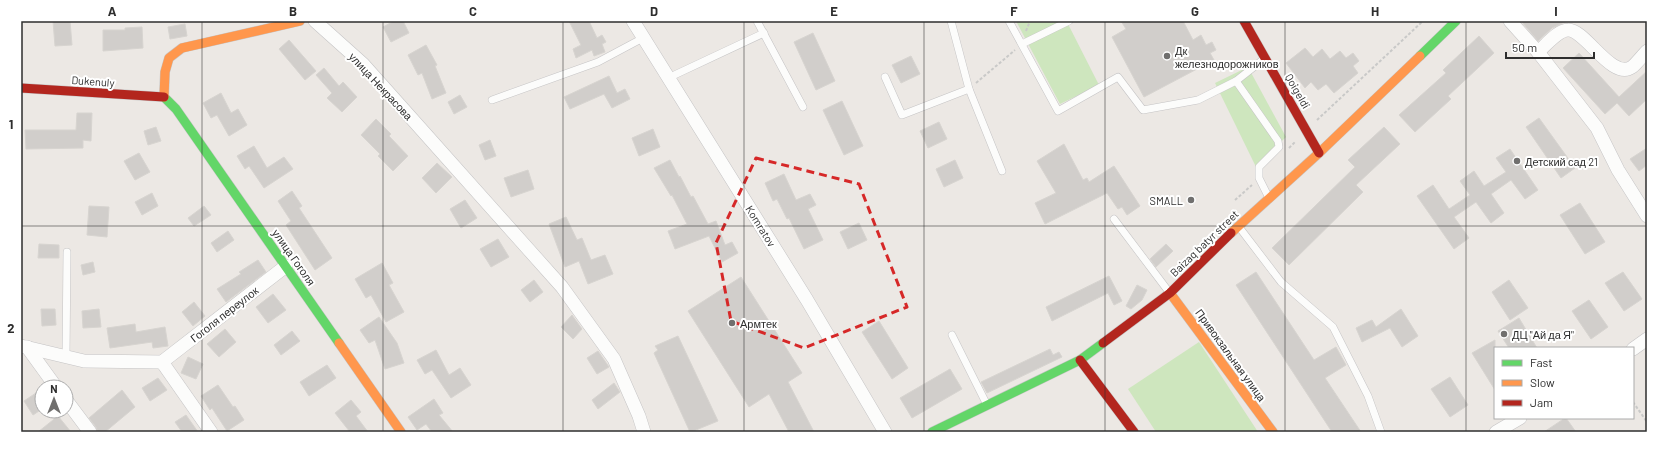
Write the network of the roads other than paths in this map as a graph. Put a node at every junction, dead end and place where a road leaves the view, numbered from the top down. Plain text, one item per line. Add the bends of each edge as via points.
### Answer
1 (300, 21) edge
2 (314, 21) edge
3 (633, 21) edge
4 (757, 21) edge
5 (951, 21) edge
6 (1009, 21) edge
7 (1069, 21) edge
8 (1244, 21) edge
9 (1456, 21) edge
10 (1510, 21) edge
11 (764, 33) junction
12 (643, 38) junction
13 (1022, 44) junction
14 (1647, 51) edge
15 (1538, 52) junction
16 (1265, 59) junction
17 (885, 77) dead end
18 (668, 78) junction
19 (1236, 81) junction
20 (21, 88) edge
21 (969, 89) junction
22 (164, 97) junction
23 (492, 100) dead end
24 (803, 107) dead end
25 (1319, 153) junction
26 (1002, 171) dead end
27 (1269, 198) junction
28 (1647, 216) edge
29 (1114, 219) dead end
30 (1238, 226) junction
31 (67, 252) dead end
32 (286, 266) junction
33 (1170, 293) junction
34 (952, 335) dead end
35 (1647, 339) edge
36 (24, 347) edge
37 (1634, 348) edge
38 (66, 357) junction
39 (1080, 360) junction
40 (162, 362) junction
41 (50, 379) edge
42 (988, 405) junction
43 (74, 411) edge
44 (1518, 419) edge
45 (90, 432) edge
46 (211, 432) edge
47 (401, 432) edge
48 (644, 432) edge
49 (885, 432) edge
50 (932, 432) edge
51 (1134, 432) edge
52 (1273, 432) edge
53 (1381, 432) edge
54 (1496, 432) edge

1 - 22 street via 182,48 169,58 165,72
2 - 48 street, улица Некрасова via 363,64 562,287 614,359
3 - 12 street, Komratov
4 - 11 lane
5 - 21 lane
6 - 13 lane
7 - 13 lane
8 - 16 street, Qoigeldi
9 - 25 street, Baizaq batyr street
10 - 15 street
11 - 18 lane
11 - 24 lane
12 - 18 street, Komratov
12 - 23 lane via 598,62
13 - 19 lane via 1058,111 1118,77 1143,110 1198,100
14 - 15 street via 1631,67 1624,70 1594,50 1577,32 1568,30 1559,34
15 - 28 street via 1598,128 1618,170
16 - 19 lane
16 - 25 street, Qoigeldi
17 - 21 lane via 902,115
18 - 49 street, Komratov via 807,300
19 - 27 lane via 1278,141 1279,147 1259,167 1259,178
20 - 22 street, Dukenuly
21 - 26 lane
22 - 32 street, улица Гоголя via 176,109
25 - 27 street, Baizaq batyr street
27 - 30 street, Baizaq batyr street
29 - 33 lane
30 - 33 street, Baizaq batyr street
30 - 53 lane via 1281,282 1333,327 1368,396
31 - 38 lane
32 - 40 street, Гоголя переулок
32 - 47 street, улица Гоголя
33 - 39 street, Baizaq batyr street
33 - 52 street, Привокзальная улица
34 - 42 lane
35 - 37 street
36 - 38 street
36 - 41 street
38 - 40 street via 84,361
39 - 42 street, Baizaq batyr street
39 - 51 street
40 - 46 street
42 - 50 street, Baizaq batyr street
43 - 45 street
44 - 54 street

